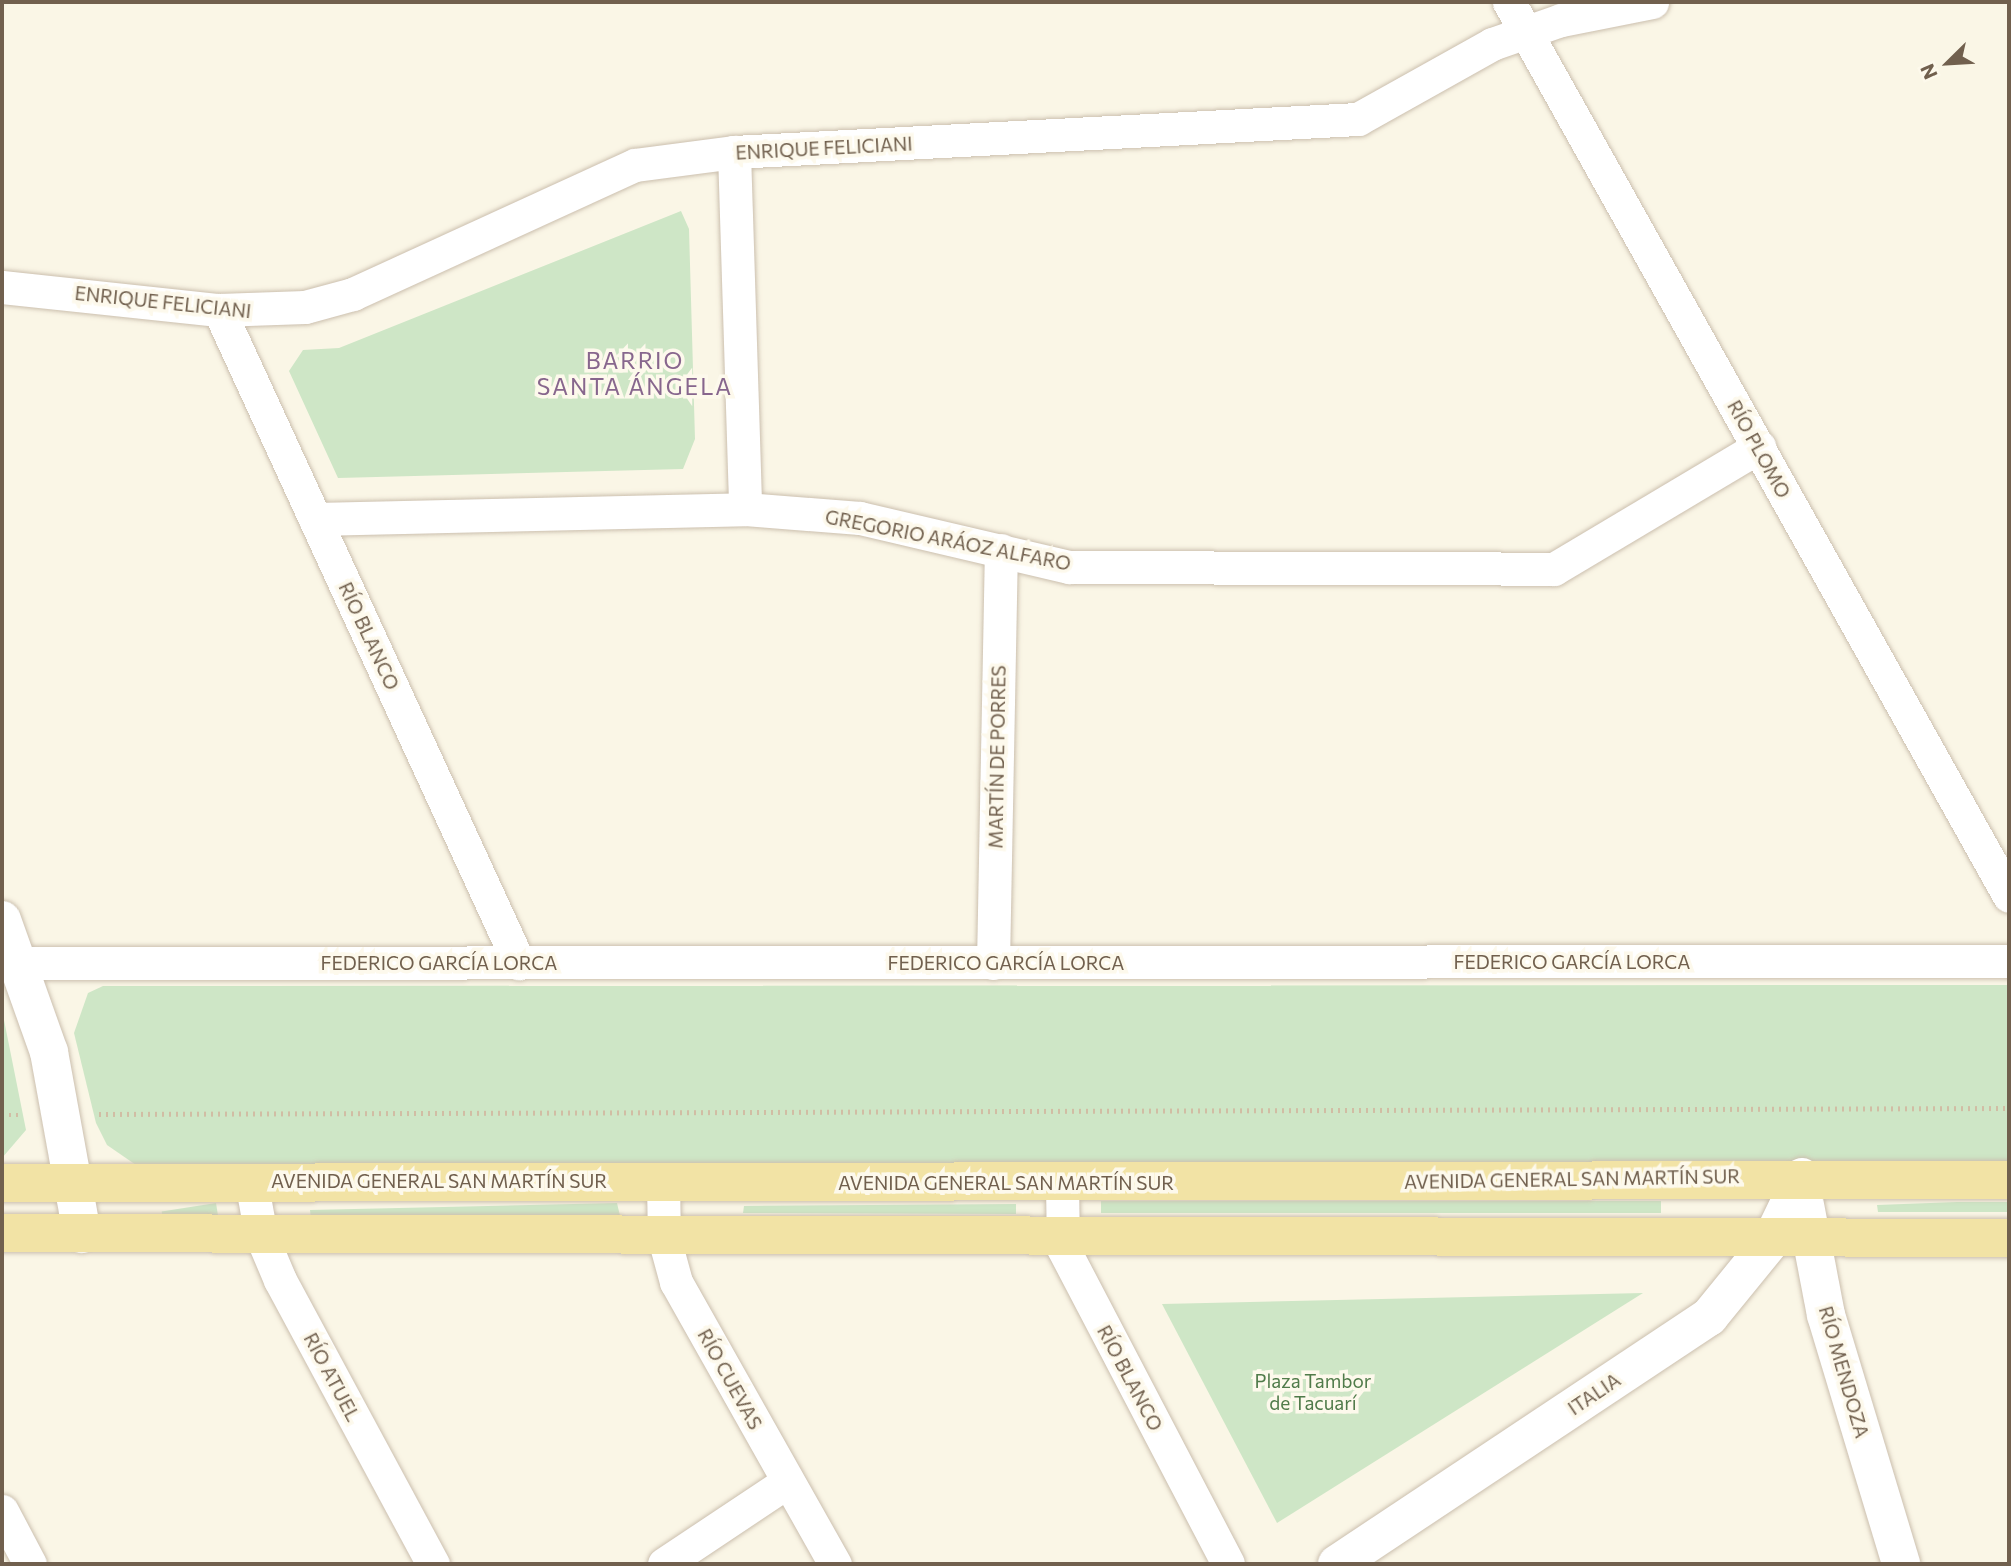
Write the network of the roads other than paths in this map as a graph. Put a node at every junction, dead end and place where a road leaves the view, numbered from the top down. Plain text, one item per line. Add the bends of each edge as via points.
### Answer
1 (1509, 2) edge
2 (1653, 2) edge
3 (1525, 31) junction
4 (734, 152) junction
5 (2, 287) edge
6 (219, 310) junction
7 (1759, 447) junction
8 (745, 509) junction
9 (315, 519) junction
10 (1001, 550) junction
11 (2009, 896) edge
12 (2, 920) edge
13 (2009, 961) edge
14 (12, 963) edge
15 (519, 963) junction
16 (993, 963) junction
17 (1802, 1177) junction
18 (2009, 1180) edge
19 (251, 1181) junction
20 (663, 1182) junction
21 (2, 1183) edge
22 (73, 1183) junction
23 (1062, 1184) junction
24 (2, 1233) edge
25 (82, 1234) junction
26 (261, 1235) junction
27 (664, 1238) junction
28 (2009, 1238) edge
29 (1062, 1239) junction
30 (1809, 1240) junction
31 (1771, 1241) junction
32 (787, 1482) junction
33 (2, 1511) edge
34 (30, 1564) edge
35 (433, 1564) edge
36 (664, 1564) edge
37 (835, 1564) edge
38 (1228, 1564) edge
39 (1337, 1564) edge
40 (1901, 1564) edge

1 - 3 street, RÍO PLOMO
2 - 3 street, ENRIQUE FELICIANI
3 - 4 street, ENRIQUE FELICIANI via 1357,119
3 - 7 street, RÍO PLOMO
4 - 6 street, ENRIQUE FELICIANI via 635,165 353,294 305,307
4 - 8 street
5 - 6 street, ENRIQUE FELICIANI
6 - 9 street, RÍO BLANCO
7 - 10 street, GREGORIO ARÁOZ ALFARO via 1554,569 1069,567
7 - 11 street, RÍO PLOMO
8 - 9 street, GREGORIO ARÁOZ ALFARO
8 - 10 street, GREGORIO ARÁOZ ALFARO via 860,519
9 - 15 street, RÍO BLANCO
10 - 16 street, MARTÍN DE PORRES
12 - 14 street
13 - 16 street, FEDERICO GARCÍA LORCA
14 - 15 street, FEDERICO GARCÍA LORCA
14 - 22 street via 61,1115
15 - 16 street, FEDERICO GARCÍA LORCA
17 - 18 main road, AVENIDA GENERAL SAN MARTÍN SUR
17 - 23 main road, AVENIDA GENERAL SAN MARTÍN SUR
17 - 30 street, RÍO MENDOZA
17 - 31 street, ITALIA
19 - 20 main road, AVENIDA GENERAL SAN MARTÍN SUR
19 - 22 main road, AVENIDA GENERAL SAN MARTÍN SUR
19 - 26 street, RÍO ATUEL
20 - 23 main road, AVENIDA GENERAL SAN MARTÍN SUR
20 - 27 street, RÍO CUEVAS
21 - 22 main road, AVENIDA GENERAL SAN MARTÍN SUR
22 - 25 street
23 - 29 street, RÍO BLANCO
24 - 25 main road
25 - 26 main road
26 - 27 main road
26 - 35 street, RÍO ATUEL
27 - 29 main road
27 - 32 street, RÍO CUEVAS via 676,1282
28 - 30 main road
29 - 31 main road
29 - 38 street, RÍO BLANCO
30 - 31 main road
30 - 40 street, RÍO MENDOZA
31 - 39 street, ITALIA via 1709,1317
32 - 36 street
32 - 37 street, RÍO CUEVAS
33 - 34 street

